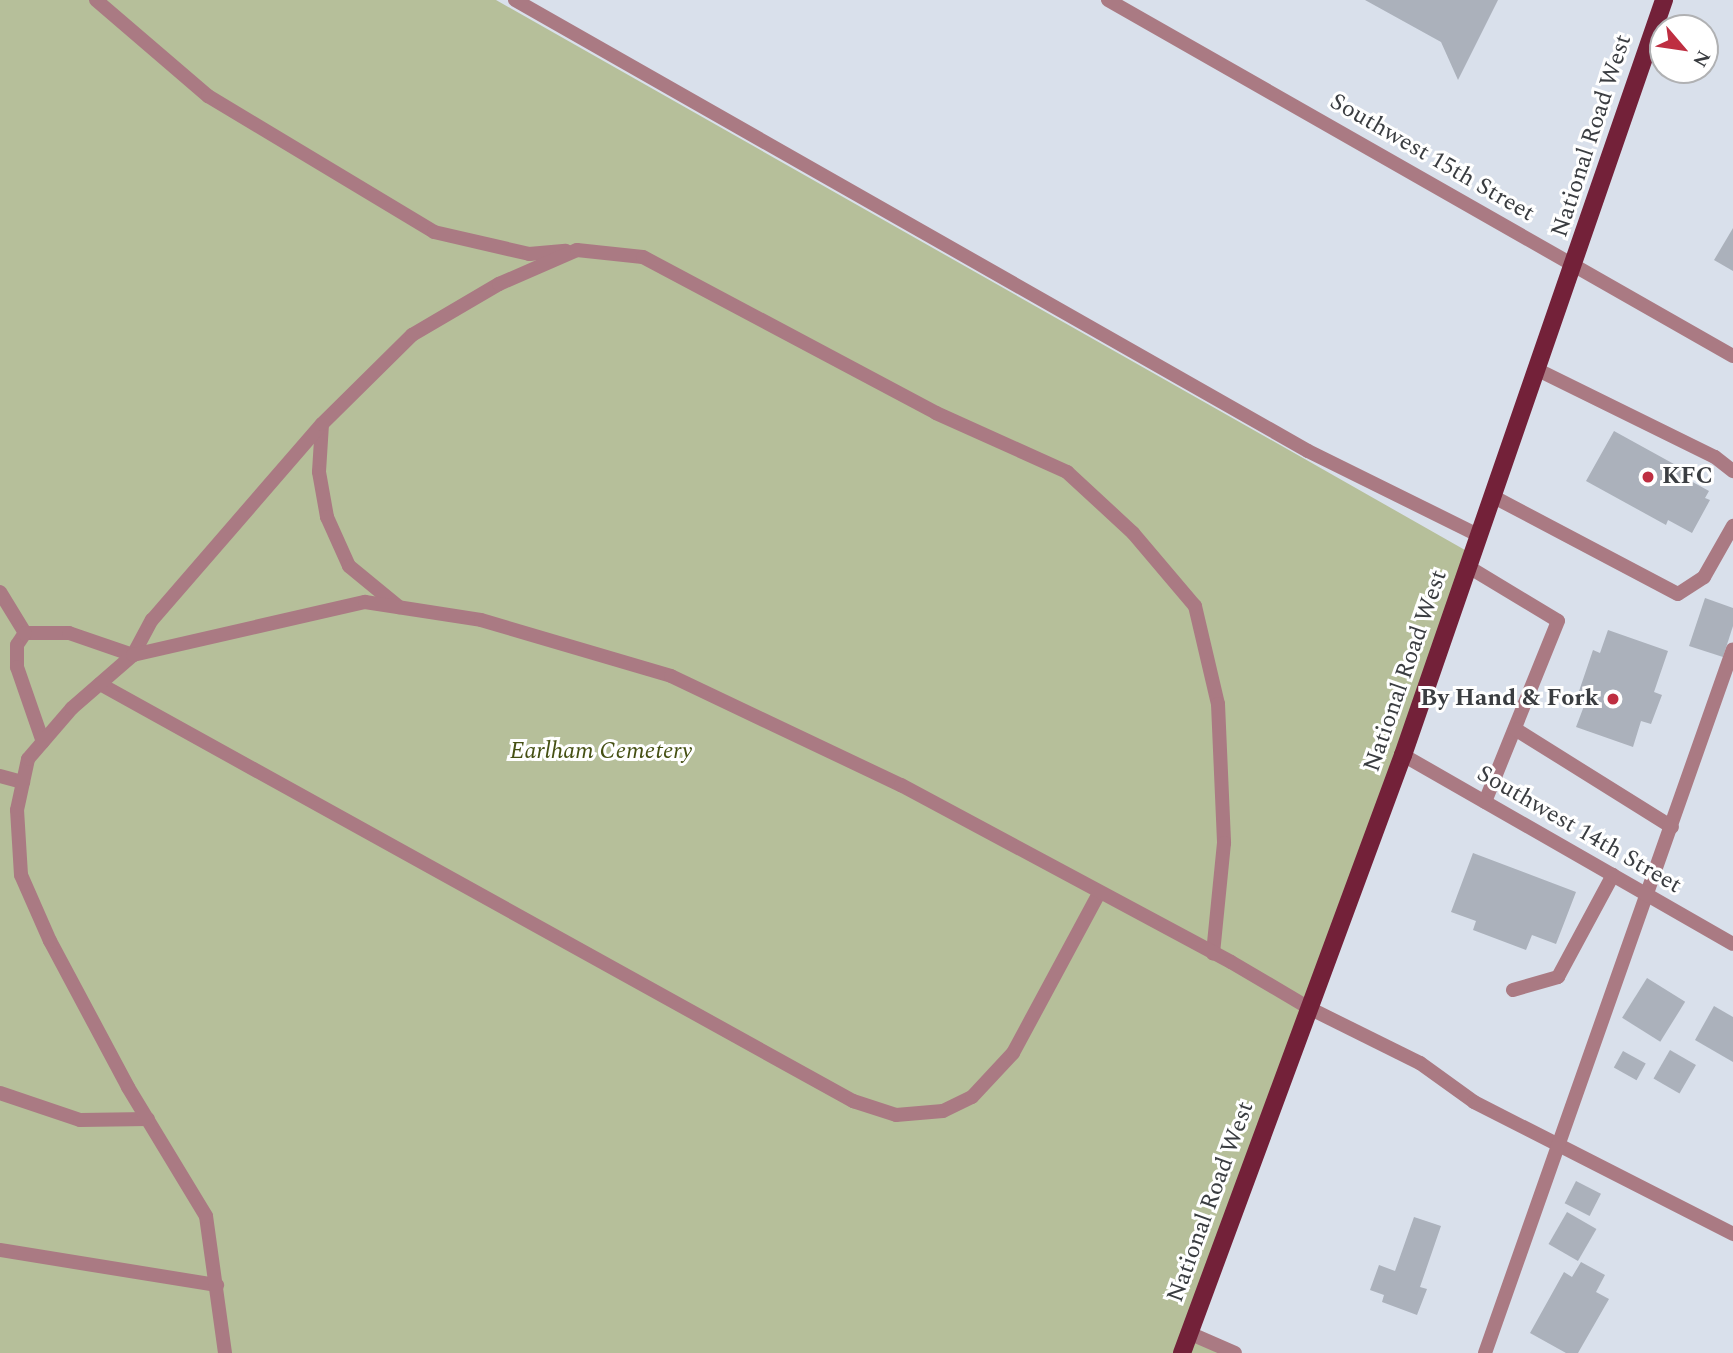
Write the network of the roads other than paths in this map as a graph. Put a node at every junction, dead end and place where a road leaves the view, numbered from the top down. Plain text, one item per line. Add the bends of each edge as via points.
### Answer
1 (96, 0) edge
2 (514, 0) edge
3 (1108, 0) edge
4 (1664, 0) edge
5 (578, 250) junction
6 (1575, 265) junction
7 (1733, 356) edge
8 (1538, 370) junction
9 (322, 424) junction
10 (1733, 471) edge
11 (1492, 496) junction
12 (1733, 526) edge
13 (1478, 536) junction
14 (1467, 566) junction
15 (0, 592) edge
16 (400, 607) junction
17 (25, 633) junction
18 (1733, 650) edge
19 (133, 655) junction
20 (100, 684) junction
21 (1515, 729) junction
22 (43, 741) junction
23 (1404, 755) junction
24 (0, 776) edge
25 (23, 782) junction
26 (1485, 802) junction
27 (1672, 827) junction
28 (1613, 875) junction
29 (1098, 893) junction
30 (1648, 895) junction
31 (1733, 944) edge
32 (1213, 953) junction
33 (1513, 989) dead end
34 (1309, 1008) junction
35 (0, 1093) edge
36 (148, 1119) junction
37 (1559, 1146) junction
38 (1733, 1234) edge
39 (0, 1250) edge
40 (217, 1284) junction
41 (1189, 1333) junction
42 (225, 1353) edge
43 (1182, 1353) edge
44 (1235, 1353) edge
45 (1485, 1353) edge

1 - 5 street via 208,96 434,232 529,254
2 - 13 street via 1308,452
3 - 6 street, Southwest 15th Street
4 - 6 main road, National Road West
5 - 9 street via 499,284 412,335
5 - 32 street via 643,257 936,413 1067,472 1133,533 1195,606 1218,704 1224,843
6 - 7 street, Southwest 15th Street
6 - 8 main road, National Road West
8 - 10 street via 1714,457
8 - 11 main road, National Road West
9 - 16 street via 319,472 327,517 349,566
9 - 19 street via 152,620
11 - 12 street via 1678,594 1704,577
11 - 13 main road, National Road West
13 - 14 main road, National Road West
14 - 21 street via 1558,621
14 - 23 main road, National Road West
15 - 17 street
16 - 19 street via 365,602
16 - 29 street via 481,620 671,676 901,785
17 - 19 street via 69,633
17 - 22 street via 17,645 17,667
18 - 27 street
19 - 20 street
20 - 22 street
20 - 29 street via 842,1095 896,1115 943,1111 972,1097 1013,1053
21 - 26 street
21 - 27 street
22 - 25 street via 28,759
23 - 26 street, Southwest 14th Street
23 - 34 main road, National Road West
24 - 25 street
25 - 36 street via 17,810 21,875 50,941
26 - 28 street, Southwest 14th Street
27 - 30 street
28 - 30 street, Southwest 14th Street
28 - 33 street via 1558,977
29 - 32 street
30 - 31 street, Southwest 14th Street
30 - 37 street
32 - 34 street
34 - 37 street via 1420,1063 1474,1102
34 - 41 main road, National Road West
35 - 36 street via 80,1120
36 - 40 street via 206,1216
37 - 38 street
37 - 45 street
39 - 40 street
40 - 42 street
41 - 43 main road, National Road West
41 - 44 street

